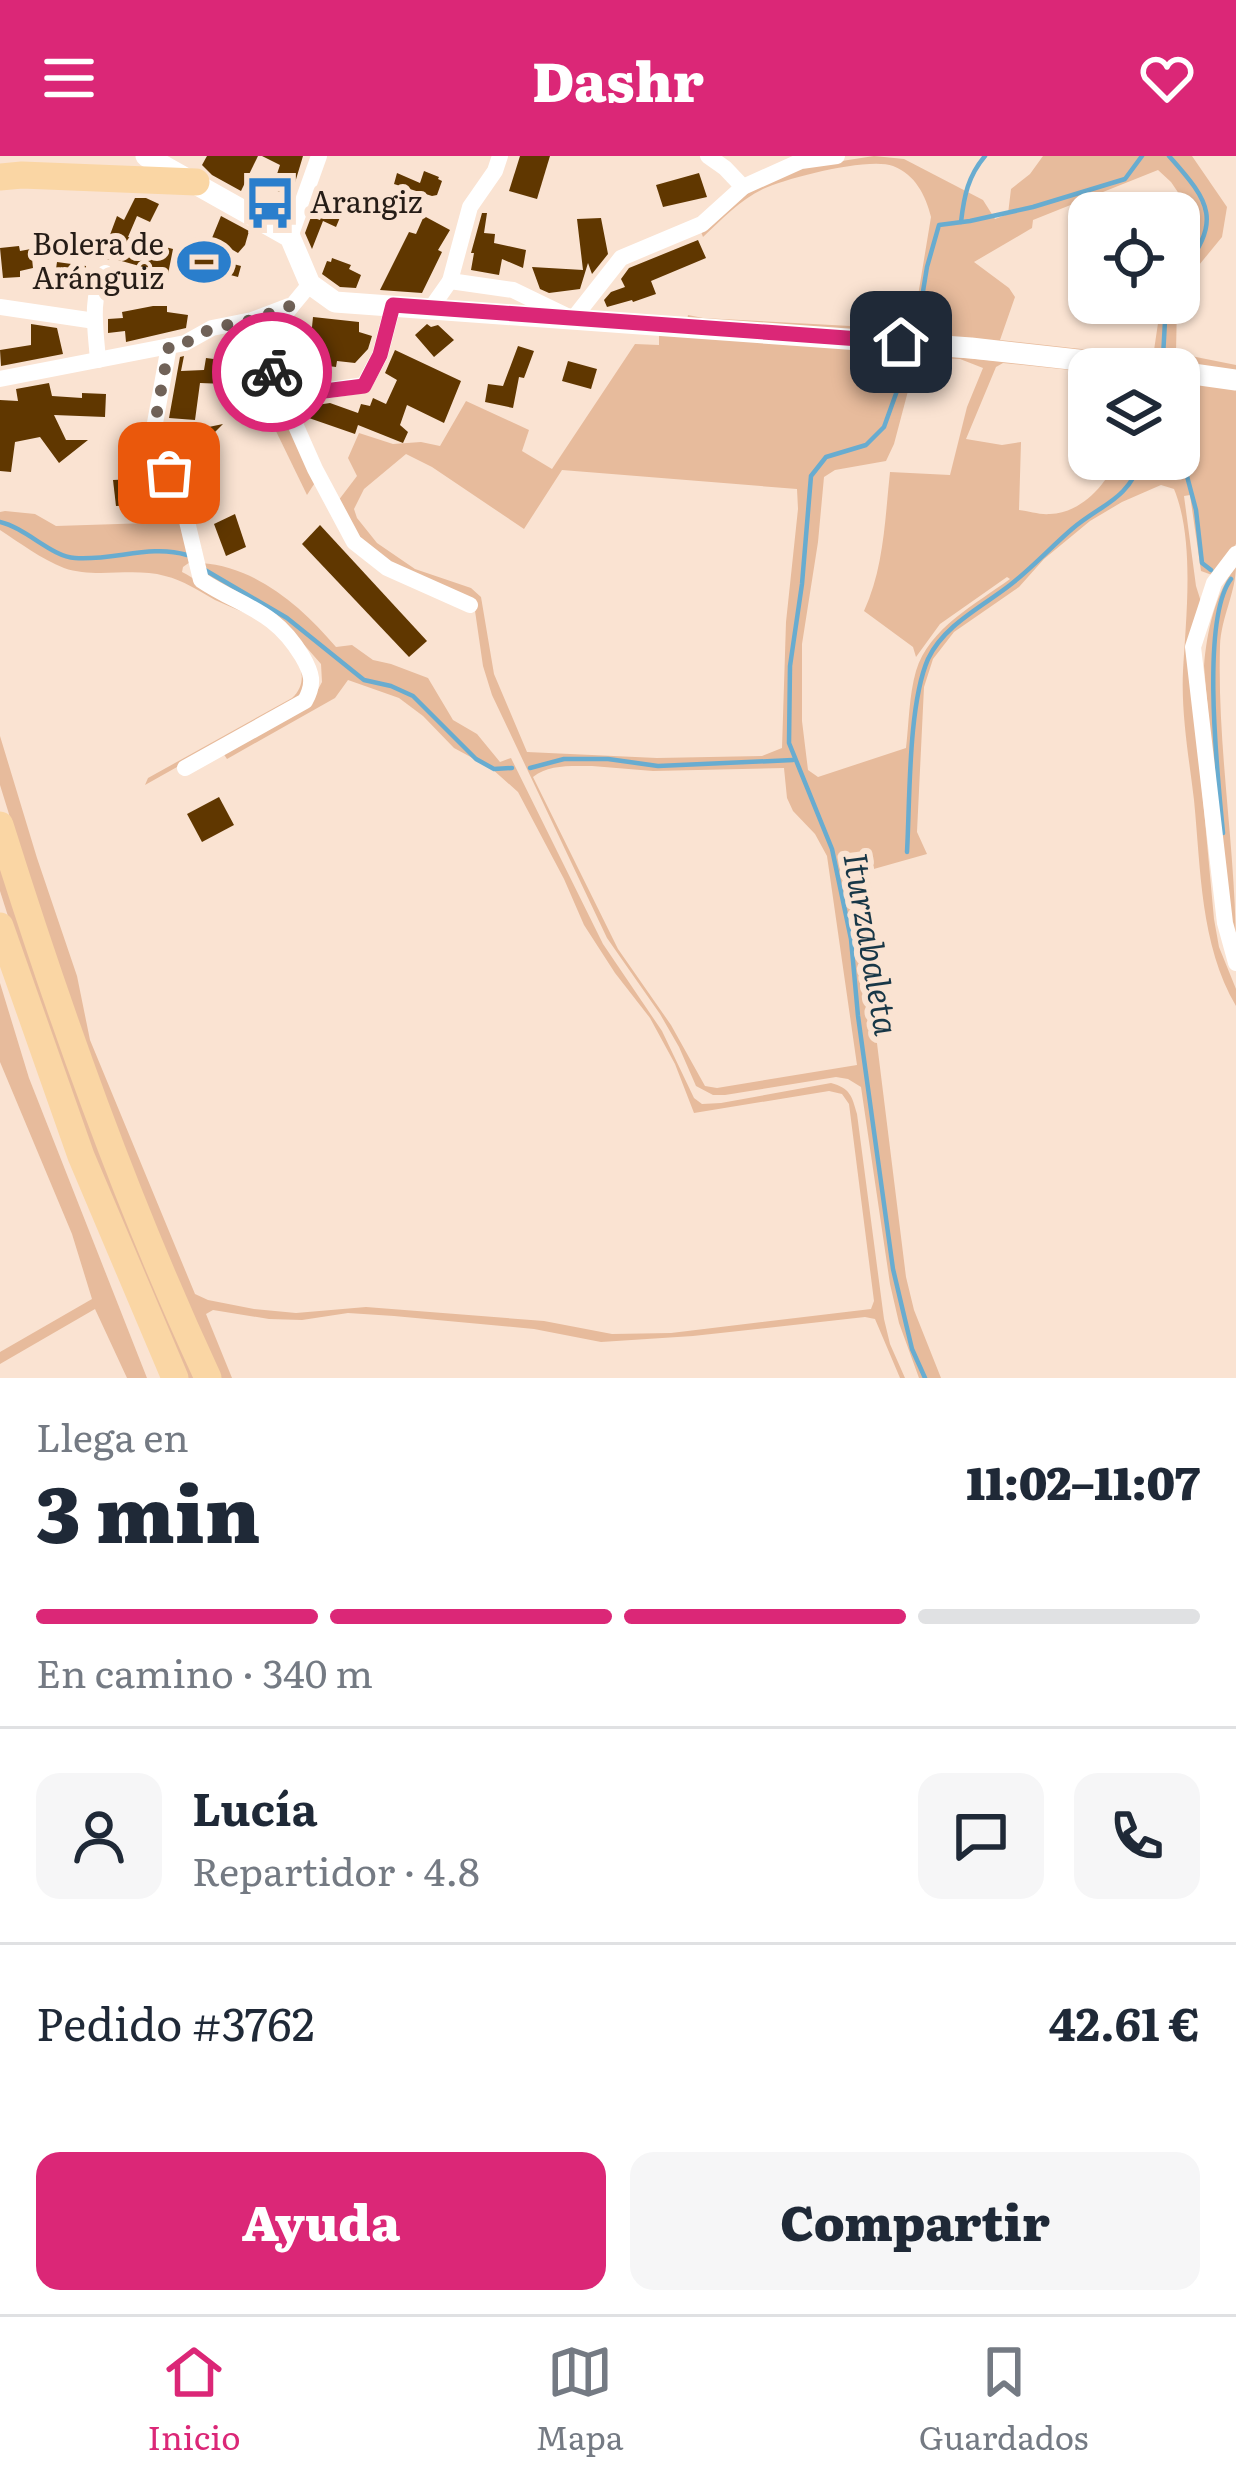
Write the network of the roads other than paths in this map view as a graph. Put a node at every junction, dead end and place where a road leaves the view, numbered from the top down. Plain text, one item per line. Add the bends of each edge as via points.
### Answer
1 (63, 156) edge
2 (146, 156) edge
3 (319, 156) edge
4 (500, 156) edge
5 (707, 156) edge
6 (837, 156) edge
7 (41, 175) junction
8 (0, 177) edge
9 (196, 182) junction
10 (743, 187) junction
11 (290, 237) junction
12 (104, 273) dead end
13 (450, 281) junction
14 (310, 284) junction
15 (393, 305) junction
16 (290, 306) junction
17 (0, 307) edge
18 (431, 308) junction
19 (574, 319) junction
20 (95, 321) junction
21 (169, 346) junction
22 (1068, 358) edge
23 (98, 360) junction
24 (1200, 375) edge
25 (0, 379) edge
26 (1236, 380) edge
27 (281, 392) junction
28 (1236, 554) edge
29 (470, 605) dead end
30 (185, 768) dead end
31 (0, 826) edge
32 (0, 930) edge
33 (1236, 964) edge
34 (159, 1378) edge
35 (175, 1378) edge
36 (208, 1378) edge

1 - 7 highway
2 - 9 street
3 - 11 street
4 - 13 street via 470,207
5 - 10 street
6 - 10 street via 801,161
7 - 8 highway
7 - 9 highway
9 - 11 street
10 - 19 street via 702,224 621,258
11 - 14 street
12 - 20 street
13 - 18 street
13 - 19 street via 513,290
14 - 15 street via 335,302
14 - 16 street
15 - 18 street
15 - 27 street via 364,386
16 - 21 street
16 - 27 street via 268,335
17 - 20 street
18 - 19 street
19 - 22 street
20 - 23 street
21 - 23 street
21 - 30 street via 153,434 202,580 283,627 312,674 304,701
23 - 25 street
24 - 26 street
27 - 29 street via 354,542 387,568
28 - 33 street via 1214,583 1193,647
31 - 36 highway via 117,1165
32 - 34 highway via 45,1094
32 - 35 highway via 81,1156

